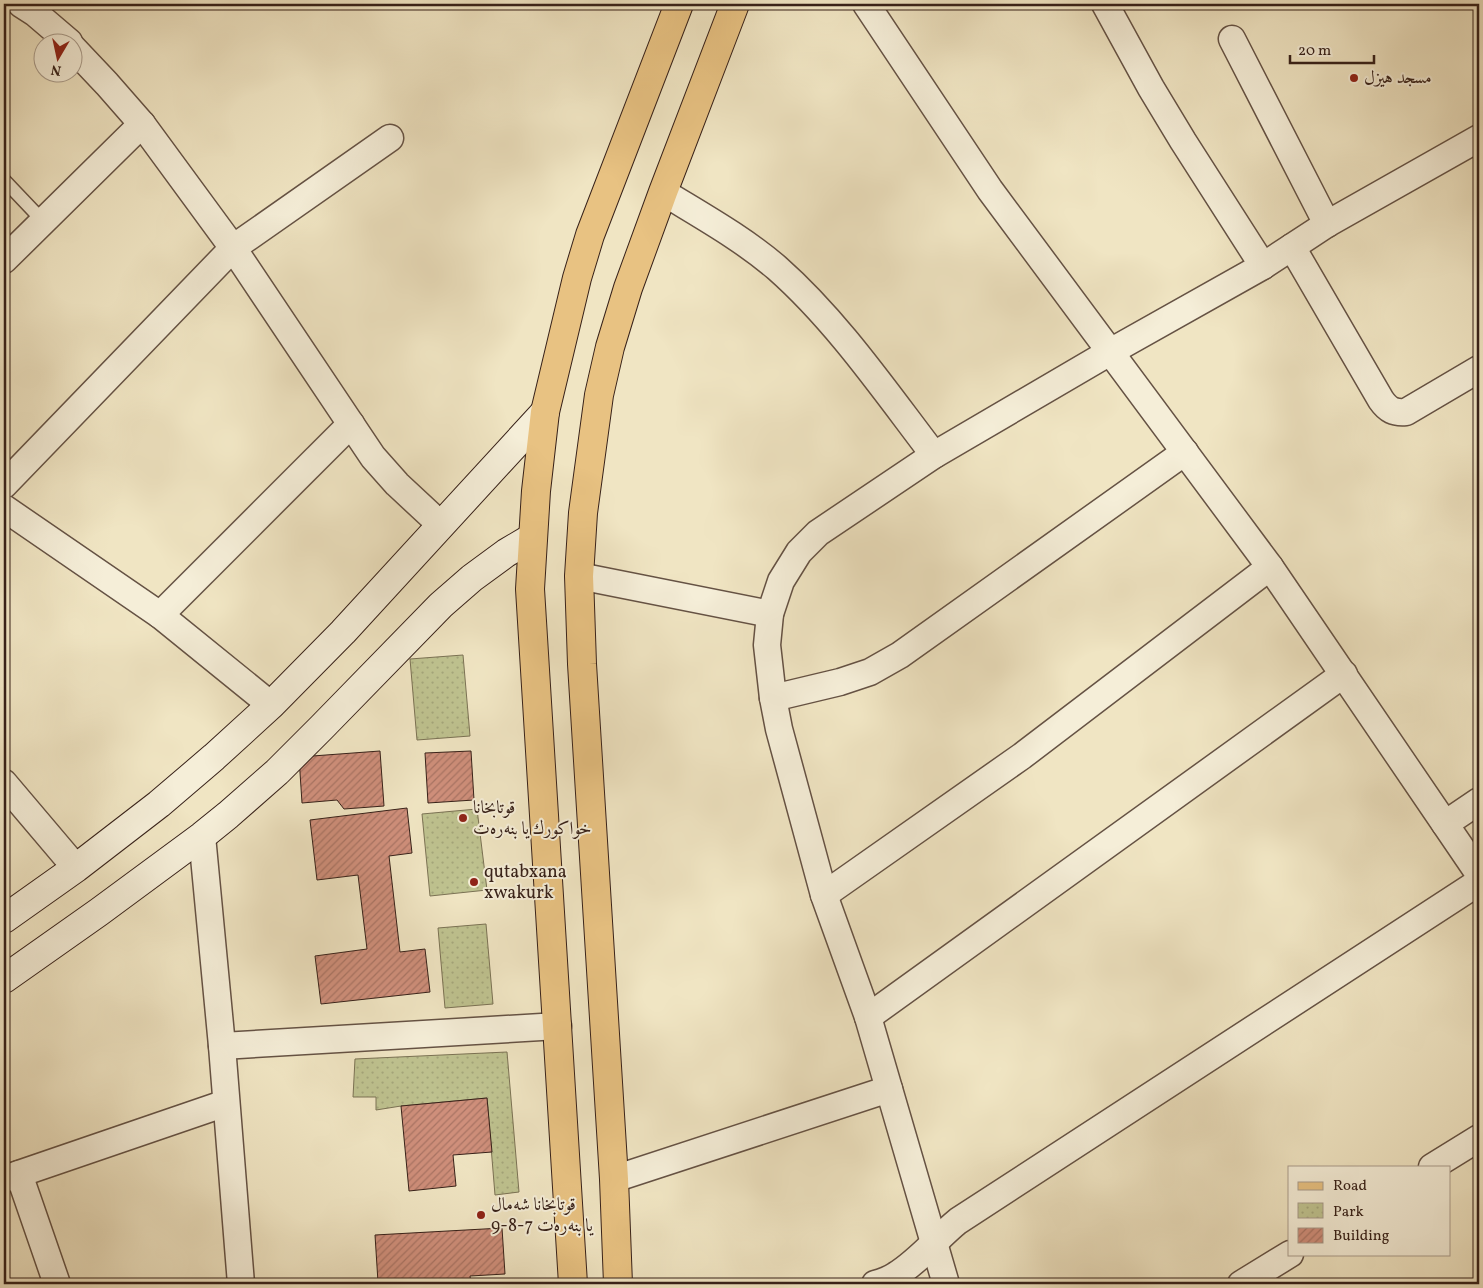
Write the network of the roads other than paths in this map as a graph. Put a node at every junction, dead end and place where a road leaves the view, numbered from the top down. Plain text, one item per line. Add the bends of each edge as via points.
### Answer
1 (21, 4) edge
2 (679, 4) edge
3 (735, 4) edge
4 (1105, 4) edge
5 (873, 6) edge
6 (57, 32) edge
7 (1232, 38) dead end
8 (82, 57) edge
9 (142, 124) junction
10 (390, 138) dead end
11 (1479, 138) edge
12 (4, 180) edge
13 (663, 192) junction
14 (43, 221) junction
15 (1327, 224) junction
16 (1292, 247) junction
17 (233, 248) junction
18 (4, 260) edge
19 (1263, 266) junction
20 (1110, 352) junction
21 (1479, 370) edge
22 (545, 412) junction
23 (351, 424) junction
24 (1185, 452) junction
25 (934, 455) junction
26 (4, 485) edge
27 (4, 508) edge
28 (441, 525) junction
29 (533, 537) junction
30 (1270, 567) junction
31 (579, 576) junction
32 (770, 614) junction
33 (160, 615) junction
34 (1344, 674) junction
35 (773, 698) junction
36 (271, 705) junction
37 (4, 783) edge
38 (1479, 802) edge
39 (1444, 824) junction
40 (202, 836) junction
41 (76, 868) junction
42 (1479, 874) edge
43 (1479, 882) edge
44 (824, 895) junction
45 (4, 919) edge
46 (4, 979) edge
47 (868, 1017) junction
48 (558, 1026) junction
49 (222, 1046) junction
50 (889, 1089) junction
51 (226, 1103) junction
52 (1479, 1138) edge
53 (1434, 1166) edge
54 (12, 1177) edge
55 (614, 1179) junction
56 (933, 1243) junction
57 (1288, 1255) edge
58 (56, 1284) edge
59 (241, 1284) edge
60 (573, 1284) edge
61 (618, 1284) edge
62 (875, 1284) edge
63 (946, 1284) edge
64 (1241, 1284) edge

1 - 6 street
2 - 22 main road via 590,235
3 - 13 main road
4 - 19 street via 1151,88
5 - 20 street via 990,190
7 - 15 street
8 - 9 street
9 - 14 street
9 - 17 street
10 - 17 street
11 - 15 street
12 - 14 lane
13 - 25 street via 736,237 805,294
13 - 31 main road via 628,288 599,395 584,504
14 - 18 street
15 - 16 street
16 - 19 street
16 - 21 street via 1387,409 1406,412
17 - 23 street
17 - 26 street
19 - 20 street
20 - 24 street
20 - 25 street
22 - 28 street
22 - 29 main road
23 - 28 street via 391,478
23 - 33 street
24 - 30 street
24 - 35 street via 900,655 870,672
25 - 32 street via 818,533 799,552 780,582
27 - 33 street
28 - 36 street
29 - 40 street via 472,578 441,605 277,772
29 - 48 main road via 530,589
30 - 34 street
30 - 44 street via 1022,756
31 - 32 street
31 - 55 main road
32 - 35 street via 767,645
33 - 36 street
34 - 39 street
34 - 47 street
35 - 44 street
36 - 41 street via 159,804
37 - 41 street
38 - 39 street
39 - 42 street
40 - 46 street
40 - 49 street
41 - 45 street
43 - 56 street via 958,1221
44 - 47 street
47 - 50 street
48 - 49 street
48 - 60 main road
49 - 51 street
50 - 55 street
50 - 56 street
51 - 54 street
51 - 59 street
52 - 53 street
54 - 58 street
55 - 61 main road
56 - 62 street via 895,1276
56 - 63 street
57 - 64 street

